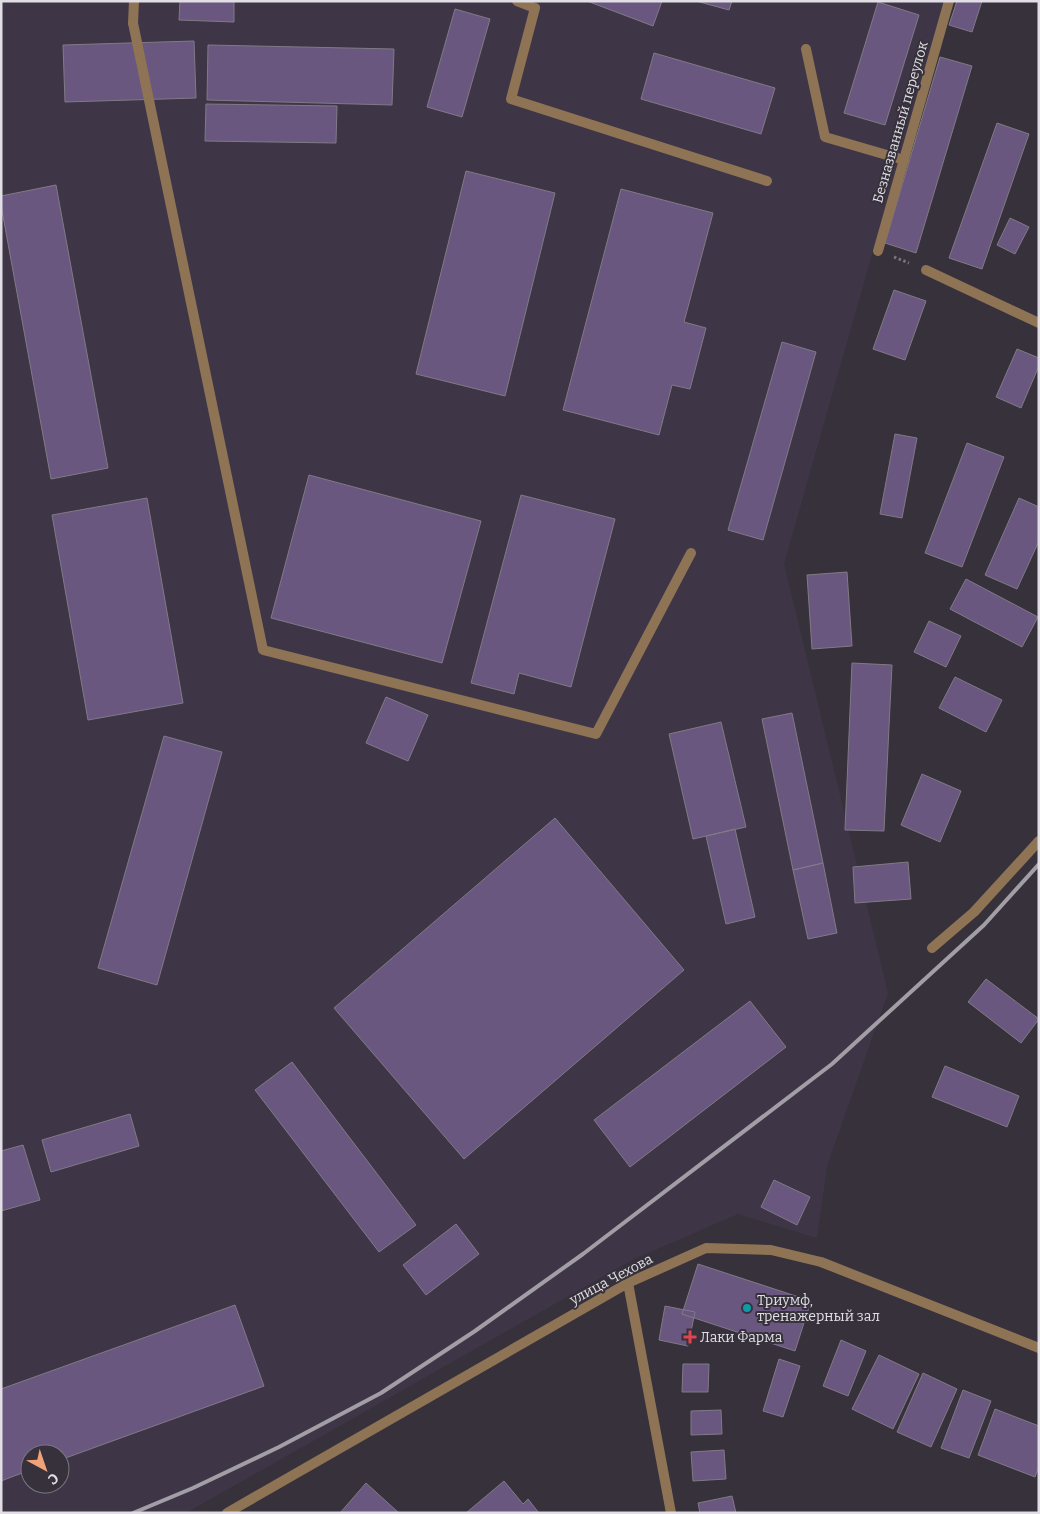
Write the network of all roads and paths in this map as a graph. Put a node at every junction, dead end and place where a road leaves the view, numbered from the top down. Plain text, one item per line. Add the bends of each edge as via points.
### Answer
1 (134, 1) edge
2 (517, 1) edge
3 (949, 1) edge
4 (806, 49) dead end
5 (904, 160) junction
6 (766, 181) dead end
7 (878, 251) joint
8 (926, 270) joint
9 (1039, 323) edge
10 (691, 553) dead end
11 (1039, 841) edge
12 (932, 948) dead end
13 (628, 1283) junction
14 (1039, 1348) edge
15 (227, 1513) edge
16 (671, 1513) edge

1 - 10 street via 133,23 263,650 596,734
2 - 6 street via 535,8 510,99
3 - 5 street, Безназванный переулок
4 - 5 street via 825,137
5 - 7 street, Безназванный переулок
7 - 8 path
8 - 9 street
11 - 12 street via 974,912
13 - 14 street, улица Чехова via 706,1248 771,1250 821,1262
13 - 15 street, улица Чехова
13 - 16 street

